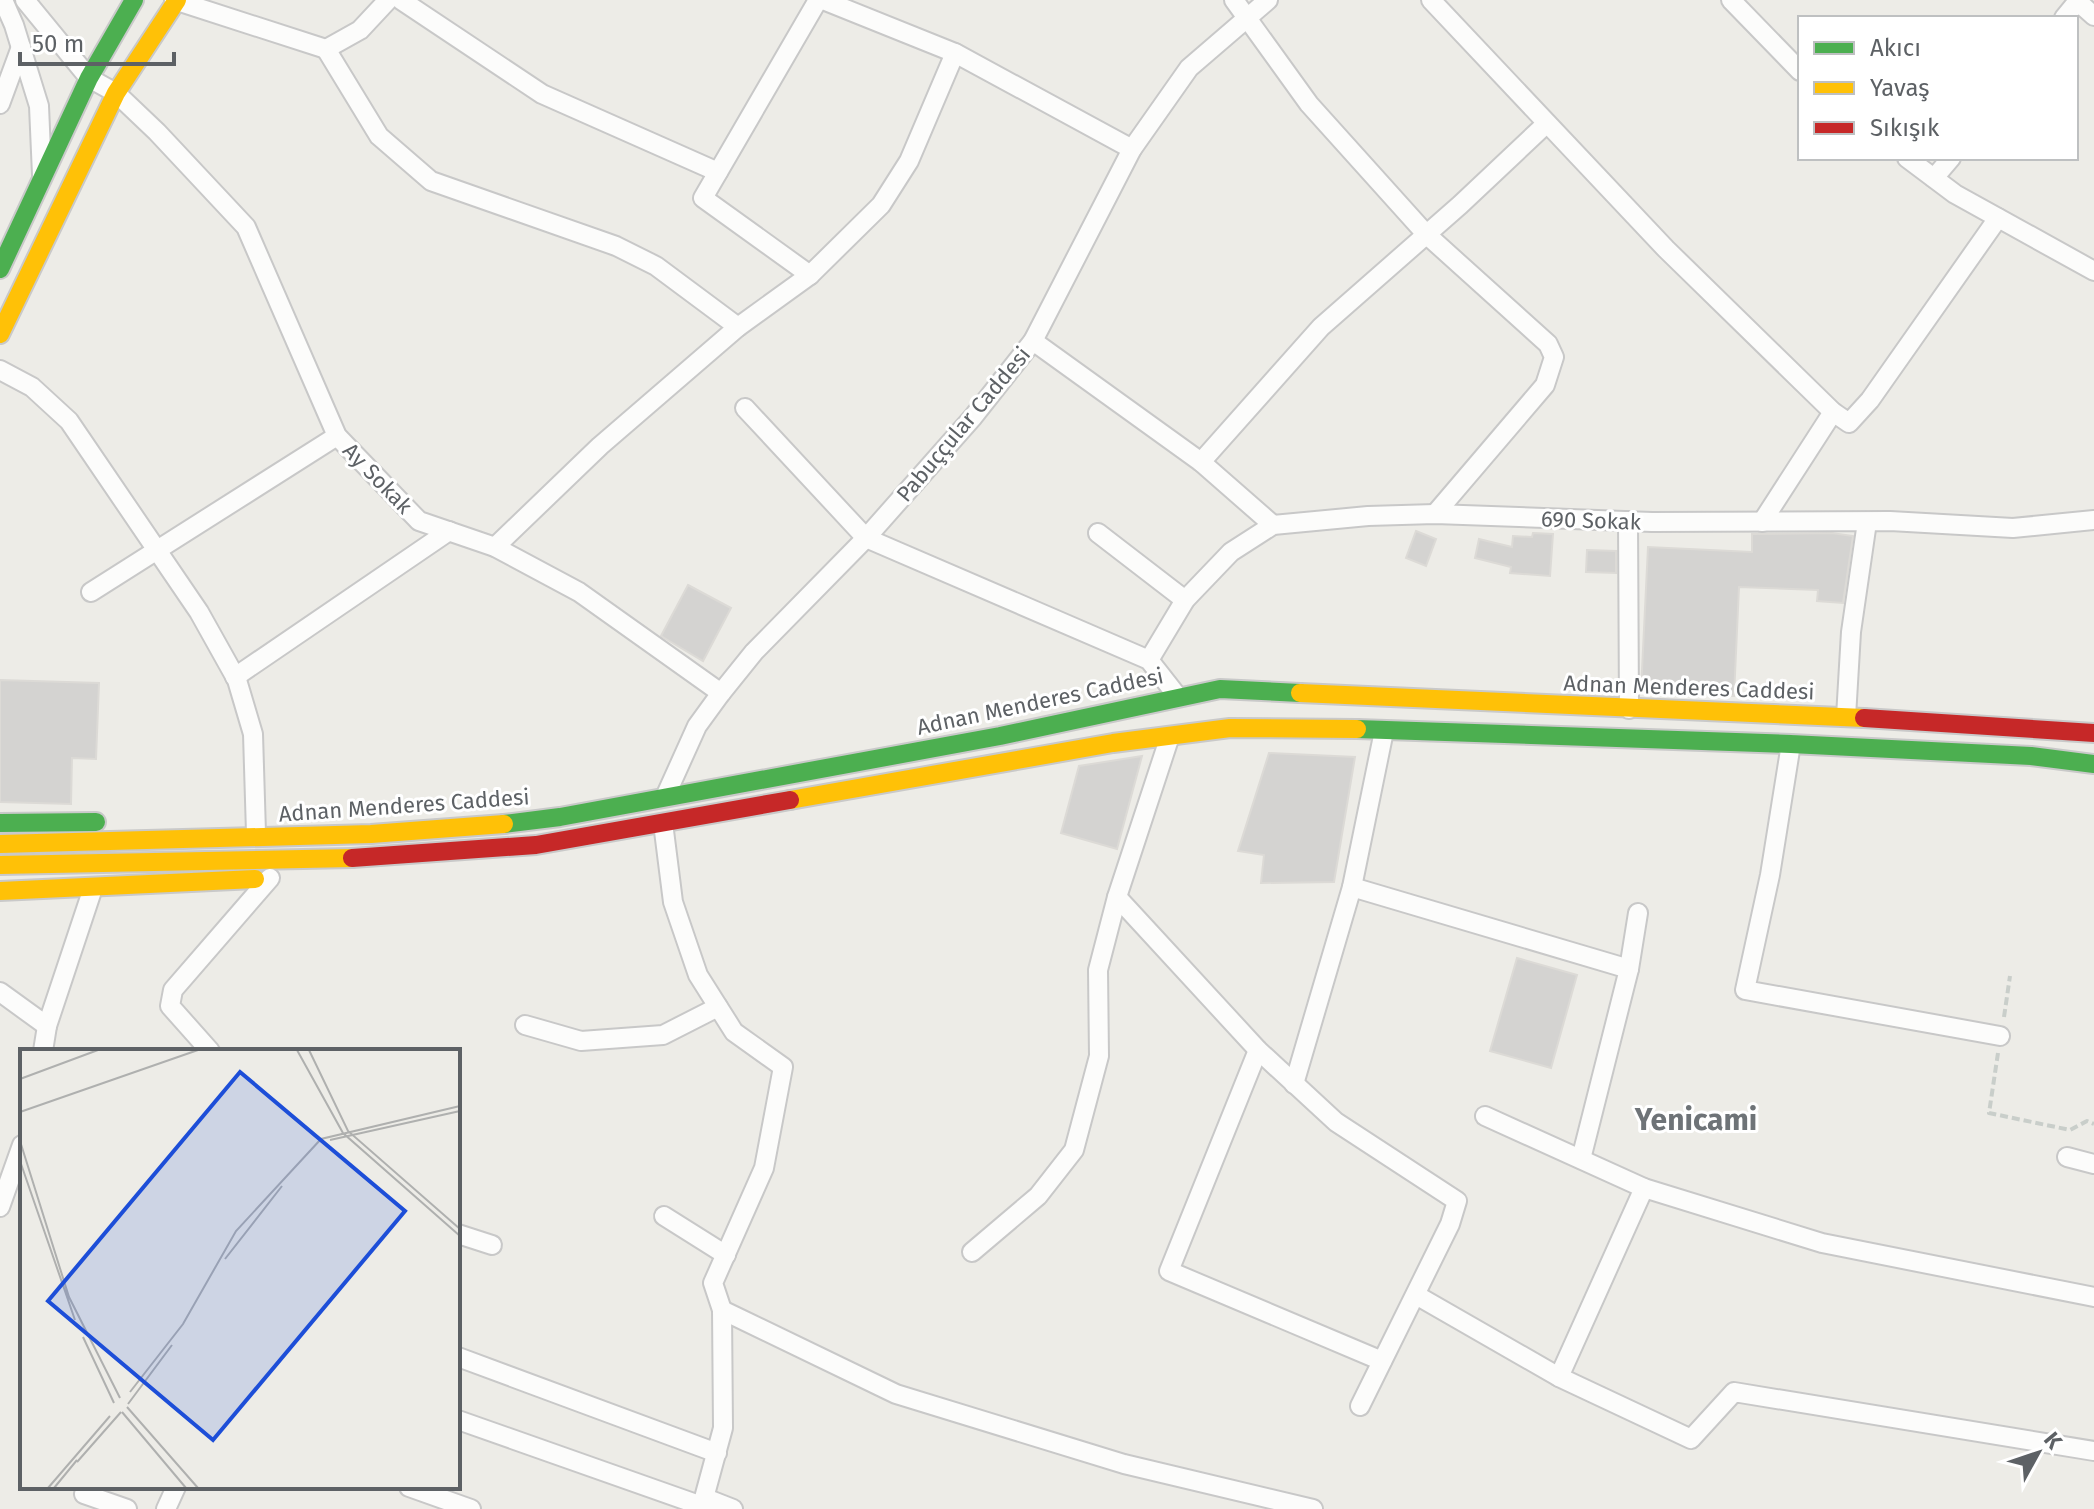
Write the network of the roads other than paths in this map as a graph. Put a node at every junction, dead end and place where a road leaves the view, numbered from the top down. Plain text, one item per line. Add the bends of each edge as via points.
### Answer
1 (3, 0) edge
2 (25, 0) edge
3 (134, 0) edge
4 (175, 0) edge
5 (388, 0) edge
6 (401, 0) edge
7 (820, 0) edge
8 (1234, 0) edge
9 (1268, 0) edge
10 (1431, 0) edge
11 (1731, 0) edge
12 (2077, 1) edge
13 (1247, 16) junction
14 (2094, 16) edge
15 (21, 47) junction
16 (326, 49) junction
17 (955, 53) junction
18 (1798, 69) edge
19 (89, 78) junction
20 (116, 93) junction
21 (0, 104) edge
22 (1546, 124) junction
23 (1132, 149) junction
24 (1910, 160) edge
25 (1949, 160) edge
26 (718, 172) junction
27 (1934, 178) junction
28 (42, 179) junction
29 (1998, 218) junction
30 (1426, 234) junction
31 (0, 269) edge
32 (2094, 271) edge
33 (810, 275) junction
34 (738, 327) junction
35 (0, 334) edge
36 (1033, 341) junction
37 (0, 370) edge
38 (745, 408) dead end
39 (1833, 412) junction
40 (337, 436) junction
41 (1201, 462) junction
42 (1435, 514) junction
43 (2094, 520) edge
44 (1628, 521) junction
45 (1762, 522) junction
46 (1867, 522) junction
47 (1273, 525) junction
48 (449, 531) junction
49 (1098, 533) dead end
50 (866, 538) junction
51 (495, 547) junction
52 (156, 550) junction
53 (91, 592) dead end
54 (1185, 600) junction
55 (1149, 660) junction
56 (235, 677) junction
57 (721, 693) junction
58 (1178, 697) junction
59 (1629, 709) junction
60 (1846, 717) junction
61 (1384, 731) junction
62 (2094, 733) edge
63 (1170, 736) junction
64 (1791, 744) junction
65 (2089, 772) edge
66 (665, 797) junction
67 (0, 823) edge
68 (663, 823) junction
69 (256, 833) junction
70 (284, 837) junction
71 (0, 844) edge
72 (322, 860) junction
73 (0, 865) edge
74 (270, 878) junction
75 (1352, 887) junction
76 (93, 888) junction
77 (0, 891) edge
78 (1117, 897) junction
79 (1638, 913) dead end
80 (1629, 969) junction
81 (0, 992) edge
82 (718, 1007) junction
83 (525, 1025) dead end
84 (47, 1026) junction
85 (2000, 1036) road end
86 (43, 1049) edge
87 (208, 1049) edge
88 (1258, 1050) junction
89 (1294, 1084) junction
90 (1485, 1116) dead end
91 (20, 1151) edge
92 (2067, 1157) dead end
93 (1581, 1159) junction
94 (2094, 1164) edge
95 (1644, 1188) junction
96 (0, 1207) edge
97 (664, 1216) dead end
98 (460, 1235) edge
99 (492, 1245) dead end
100 (972, 1252) dead end
101 (726, 1255) junction
102 (1416, 1295) junction
103 (2094, 1297) edge
104 (722, 1310) junction
105 (460, 1358) edge
106 (1382, 1361) junction
107 (1559, 1377) junction
108 (1360, 1406) dead end
109 (460, 1421) edge
110 (2094, 1451) edge
111 (717, 1453) junction
112 (175, 1489) edge
113 (415, 1489) edge
114 (83, 1497) edge
115 (703, 1504) edge
116 (127, 1509) edge
117 (166, 1509) edge
118 (471, 1509) edge
119 (733, 1509) edge
120 (1313, 1509) edge

1 - 15 street
2 - 19 street
3 - 19 main road
4 - 16 street
4 - 20 main road
5 - 16 street via 360,30
6 - 26 street via 542,94
7 - 17 street
7 - 26 street
8 - 13 street
9 - 13 street, Pabuççular Caddesi
10 - 22 street
11 - 18 street
12 - 14 street
13 - 23 street, Pabuççular Caddesi via 1189,68
13 - 30 street via 1309,104
15 - 21 street
15 - 28 street via 39,106
16 - 34 street via 379,136 431,181 616,246 656,266
17 - 23 street
17 - 33 street via 909,161 881,205
19 - 20 street, Ay Sokak
19 - 28 main road
20 - 35 main road
20 - 40 street, Ay Sokak via 246,227
22 - 30 street
22 - 39 street
23 - 36 street, Pabuççular Caddesi
24 - 27 street
25 - 27 street
26 - 33 street via 703,198
27 - 29 street
28 - 31 main road
29 - 32 street
29 - 39 street via 1870,400 1849,423
30 - 41 street via 1321,327
30 - 42 street via 1548,344 1554,357 1545,385
33 - 34 street
34 - 51 street via 600,446
36 - 41 street
36 - 50 street, Pabuççular Caddesi
37 - 52 street via 32,387 69,421
38 - 50 street
39 - 45 street
40 - 48 street, Ay Sokak via 419,521
40 - 52 street
41 - 47 street
42 - 44 street, 690 Sokak
42 - 47 street, 690 Sokak
43 - 46 street, 690 Sokak via 2013,528
44 - 45 street, 690 Sokak
44 - 59 street
45 - 46 street, 690 Sokak
46 - 60 street via 1851,632
47 - 54 street, 690 Sokak via 1231,552
48 - 51 street, Ay Sokak
48 - 56 street
49 - 54 street
50 - 55 street
50 - 57 street, Pabuççular Caddesi
51 - 57 street, Ay Sokak via 579,592
52 - 53 street
52 - 56 street
54 - 55 street, 690 Sokak
55 - 58 street
56 - 69 street via 253,734
57 - 66 street, Pabuççular Caddesi via 697,726
58 - 59 main road, Adnan Menderes Caddesi via 1220,689
58 - 66 main road, Adnan Menderes Caddesi via 1000,736
59 - 60 main road, Adnan Menderes Caddesi
60 - 62 main road, Adnan Menderes Caddesi
61 - 63 main road via 1230,728
61 - 64 main road
61 - 75 street
63 - 68 main road
63 - 78 street
64 - 65 main road via 2031,756
64 - 85 street via 1745,990
66 - 70 main road, Adnan Menderes Caddesi via 482,827
67 - 69 main road via 150,822
68 - 72 main road via 536,845
68 - 82 street via 673,902 698,975
69 - 70 main road
70 - 71 main road, Adnan Menderes Caddesi
72 - 73 main road
72 - 74 main road
74 - 76 main road
74 - 87 street via 173,990 170,1006
75 - 80 street
75 - 89 street
76 - 77 main road
76 - 84 street
78 - 88 street
78 - 100 street via 1098,970 1099,1056 1074,1150 1038,1196
79 - 80 street
80 - 93 street
81 - 84 street
82 - 83 street via 663,1035 581,1041
82 - 101 street via 734,1032 783,1067 764,1168
84 - 86 street
88 - 89 street
88 - 106 street via 1169,1271
89 - 102 street via 1336,1122 1457,1201
90 - 93 street
91 - 96 street
92 - 94 street
93 - 95 street
95 - 103 street via 1822,1243
95 - 107 street
97 - 101 street
98 - 99 street
101 - 104 street via 713,1283
102 - 106 street
102 - 107 street
104 - 111 street via 723,1428
104 - 120 street via 896,1394 1124,1464
105 - 111 street
106 - 108 street
107 - 110 street via 1691,1439 1734,1392
109 - 115 street
111 - 115 street
112 - 117 street
113 - 118 street
114 - 116 street
115 - 119 street

